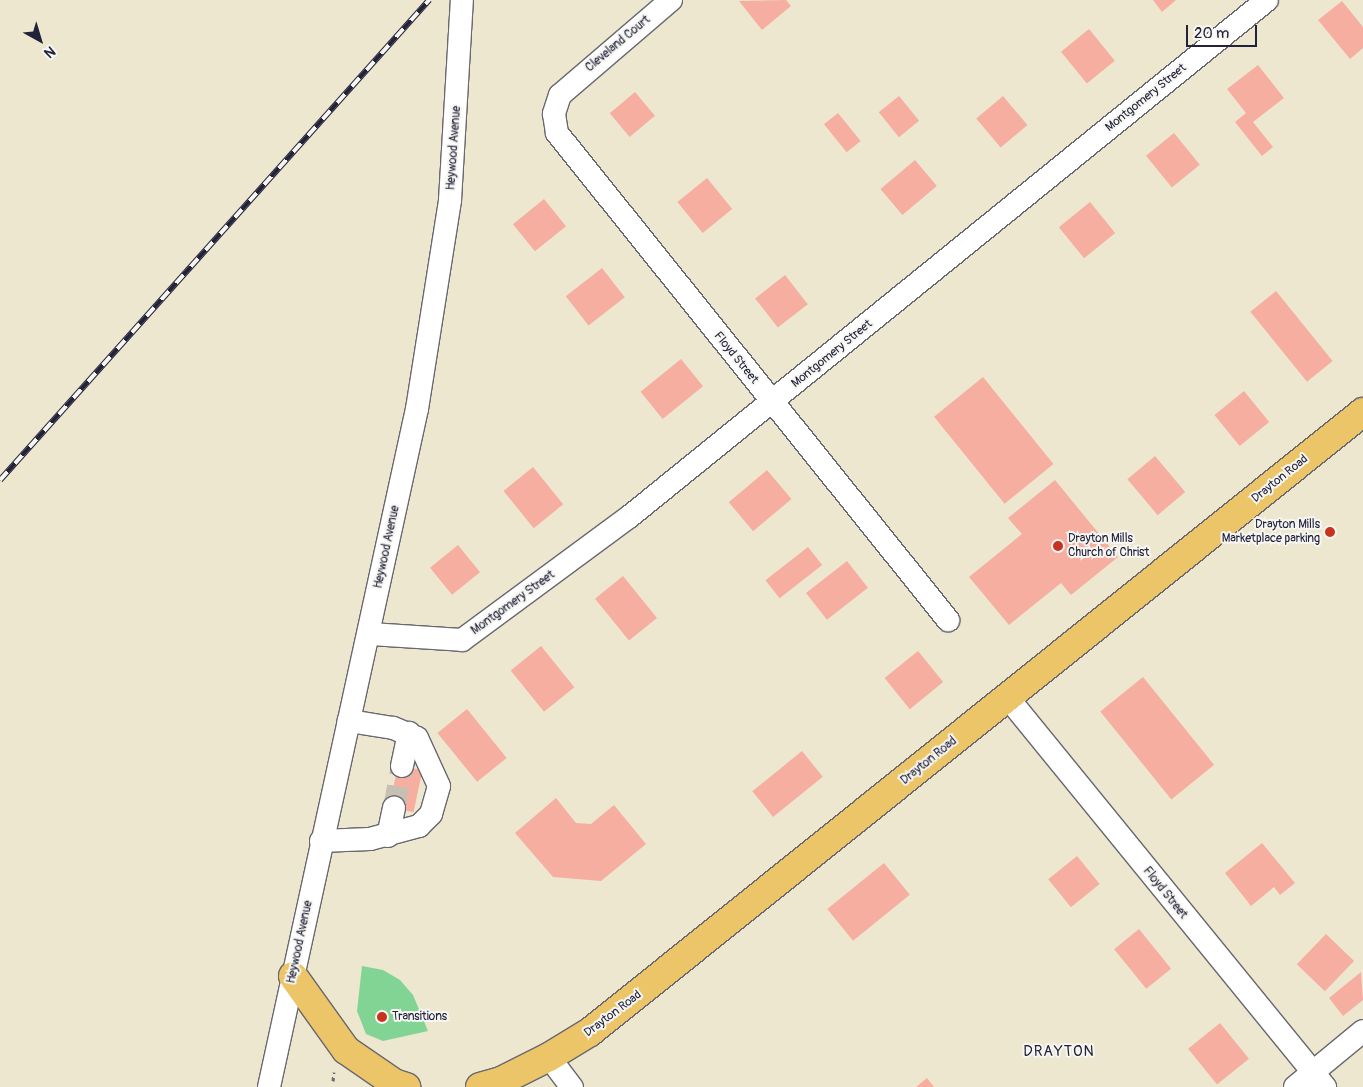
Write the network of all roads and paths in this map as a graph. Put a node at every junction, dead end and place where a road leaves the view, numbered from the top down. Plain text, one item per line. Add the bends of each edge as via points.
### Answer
1 (462, 0) edge
2 (671, 0) edge
3 (1267, 0) edge
4 (567, 88) joint
5 (772, 402) junction
6 (1363, 412) edge
7 (948, 620) dead end
8 (370, 634) junction
9 (1008, 698) junction
10 (349, 721) junction
11 (409, 733) junction
12 (402, 766) tunnel mouth
13 (394, 808) tunnel mouth
14 (388, 836) junction
15 (321, 841) junction
16 (293, 976) junction
17 (1363, 1031) edge
18 (549, 1057) junction
19 (1319, 1080) edge
20 (269, 1087) edge
21 (406, 1087) edge
22 (480, 1087) edge
23 (572, 1087) edge
24 (1295, 1087) edge

1 - 8 street, Heywood Avenue via 456,121 440,278 417,409
2 - 4 street, Cleveland Court
3 - 5 street, Montgomery Street
4 - 5 street, Floyd Street via 560,95 554,114 562,142
5 - 7 street, Floyd Street
5 - 8 street, Montgomery Street via 629,518 462,640
6 - 9 main road, Drayton Road
8 - 10 street, Heywood Avenue
9 - 18 main road, Drayton Road via 635,998 590,1032
9 - 19 street, Floyd Street
10 - 11 street
10 - 15 street, Heywood Avenue
11 - 12 street
11 - 14 street via 417,738 439,786 431,814 419,826
13 - 14 street
14 - 15 street
15 - 16 street, Heywood Avenue
16 - 20 street, Heywood Avenue
16 - 21 main road via 346,1050 394,1083
17 - 19 street
18 - 22 main road, Drayton Road via 501,1081
18 - 23 street
19 - 24 street

